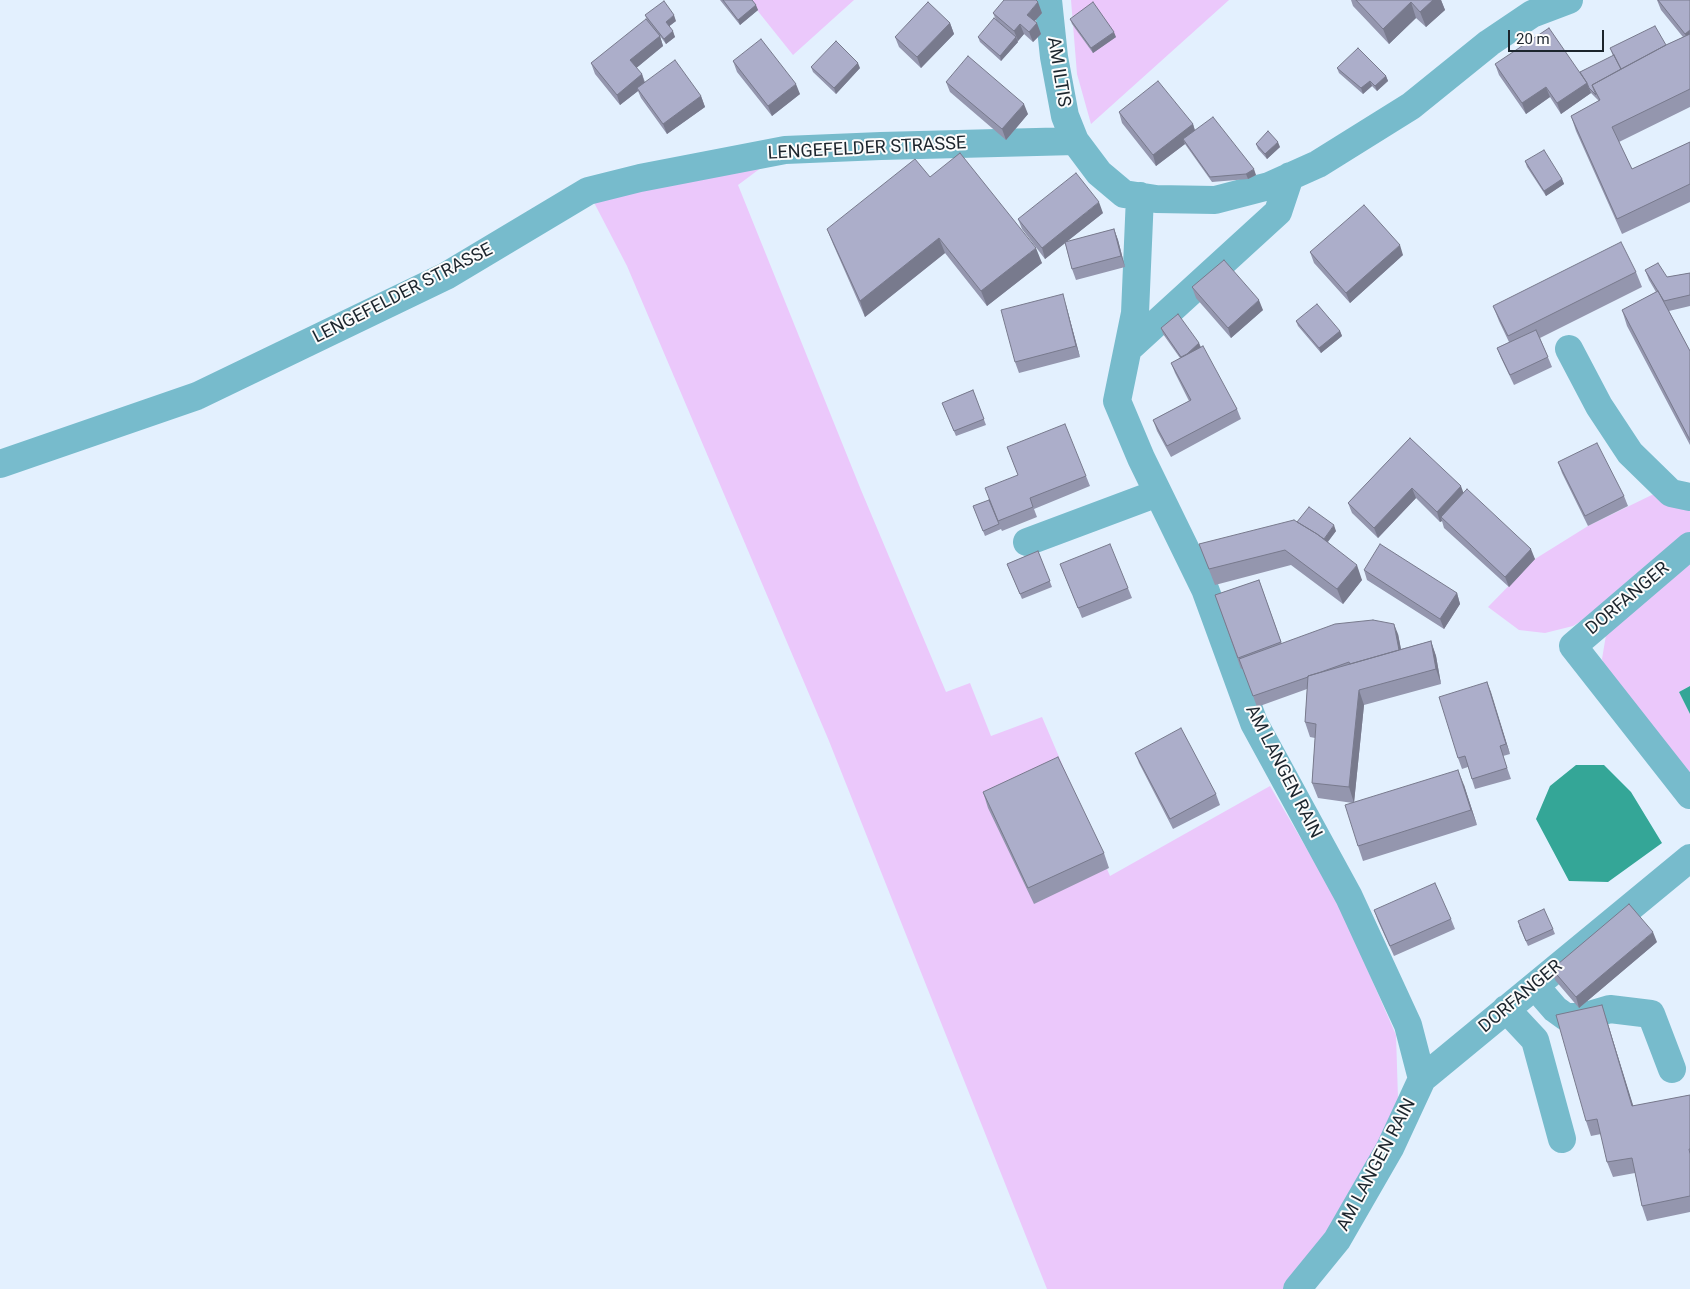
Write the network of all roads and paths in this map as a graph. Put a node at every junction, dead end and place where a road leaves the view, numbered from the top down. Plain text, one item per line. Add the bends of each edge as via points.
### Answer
1 (1048, 0) edge
2 (1570, 0) edge
3 (1075, 141) junction
4 (1290, 176) junction
5 (1140, 196) junction
6 (1128, 349) junction
7 (1569, 349) dead end
8 (0, 464) edge
9 (1158, 493) junction
10 (1690, 498) edge
11 (1027, 542) dead end
12 (1690, 546) edge
13 (1690, 795) edge
14 (1690, 858) edge
15 (1535, 986) junction
16 (1506, 1009) junction
17 (1672, 1069) dead end
18 (1422, 1079) junction
19 (1562, 1139) dead end
20 (1297, 1289) edge

1 - 3 street, AM ILTIS via 1065,116
2 - 4 street via 1532,14 1411,106 1318,164
3 - 5 street via 1099,172 1124,194
3 - 8 street, LENGEFELDER STRASSE via 784,150 588,191 446,276 197,396
4 - 5 street via 1269,186 1216,200
4 - 6 street via 1278,212
5 - 6 street, AM LANGEN RAIN via 1135,313
6 - 9 street, AM LANGEN RAIN via 1117,401
7 - 10 street via 1599,406 1630,454 1671,493
9 - 11 street
9 - 18 street, AM LANGEN RAIN via 1205,589 1254,723 1349,897 1408,1025
12 - 13 street, DORFANGER via 1573,646
14 - 15 street, DORFANGER
15 - 16 street, DORFANGER
15 - 17 street via 1555,1010 1566,1017 1583,1018 1610,1009 1651,1014
16 - 18 street, DORFANGER
16 - 19 street via 1535,1040
18 - 20 street, AM LANGEN RAIN via 1390,1148 1337,1240

